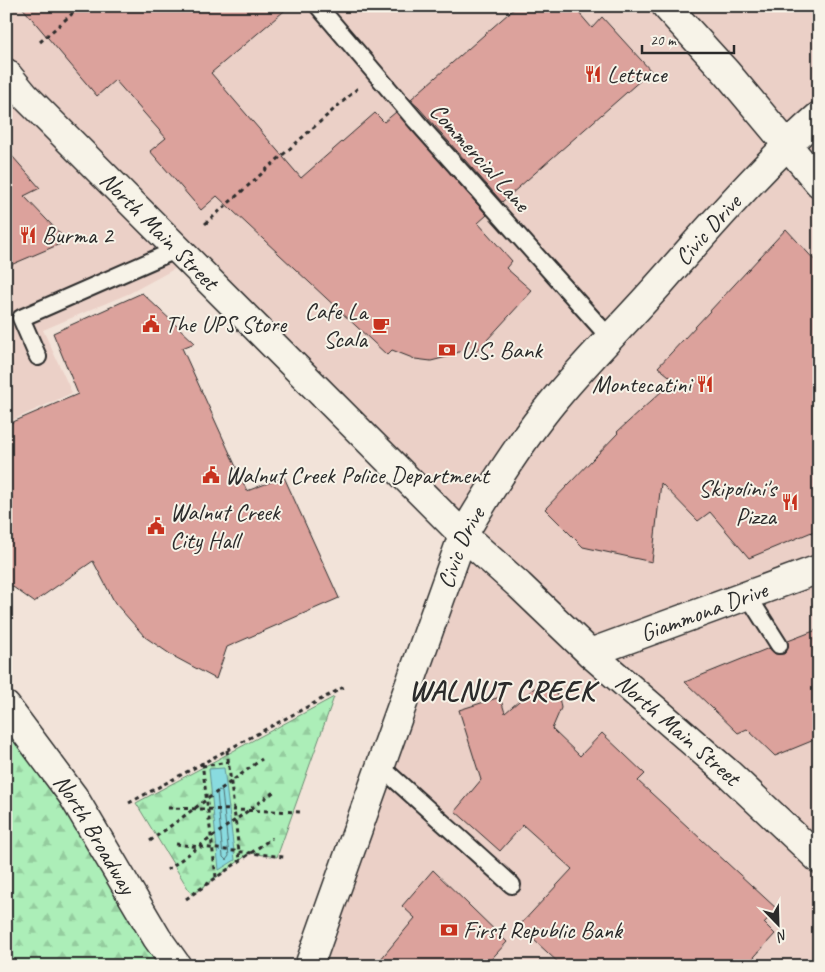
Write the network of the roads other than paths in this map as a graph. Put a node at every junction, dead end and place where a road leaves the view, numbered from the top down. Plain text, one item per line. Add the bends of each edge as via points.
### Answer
1 (318, 6) edge
2 (666, 6) edge
3 (10, 83) edge
4 (819, 116) edge
5 (787, 144) junction
6 (819, 183) edge
7 (178, 250) junction
8 (609, 337) junction
9 (38, 357) dead end
10 (463, 535) junction
11 (819, 569) edge
12 (748, 596) junction
13 (779, 644) dead end
14 (590, 653) junction
15 (6, 706) edge
16 (380, 766) junction
17 (819, 858) edge
18 (512, 885) dead end
19 (176, 966) edge
20 (309, 966) edge

1 - 8 lane, Commercial Lane
2 - 5 street
3 - 7 street, North Main Street
4 - 5 street, Civic Drive
5 - 6 street
5 - 8 street, Civic Drive
7 - 9 lane via 21,318
7 - 10 street, North Main Street
8 - 10 street, Civic Drive via 555,399 499,475
10 - 14 street, North Main Street
10 - 16 street, Civic Drive
11 - 12 street, Giammona Drive
12 - 13 lane
12 - 14 street, Giammona Drive
14 - 17 street, North Main Street via 728,773
15 - 19 street, North Broadway via 73,796
16 - 18 lane
16 - 20 street, Civic Drive

